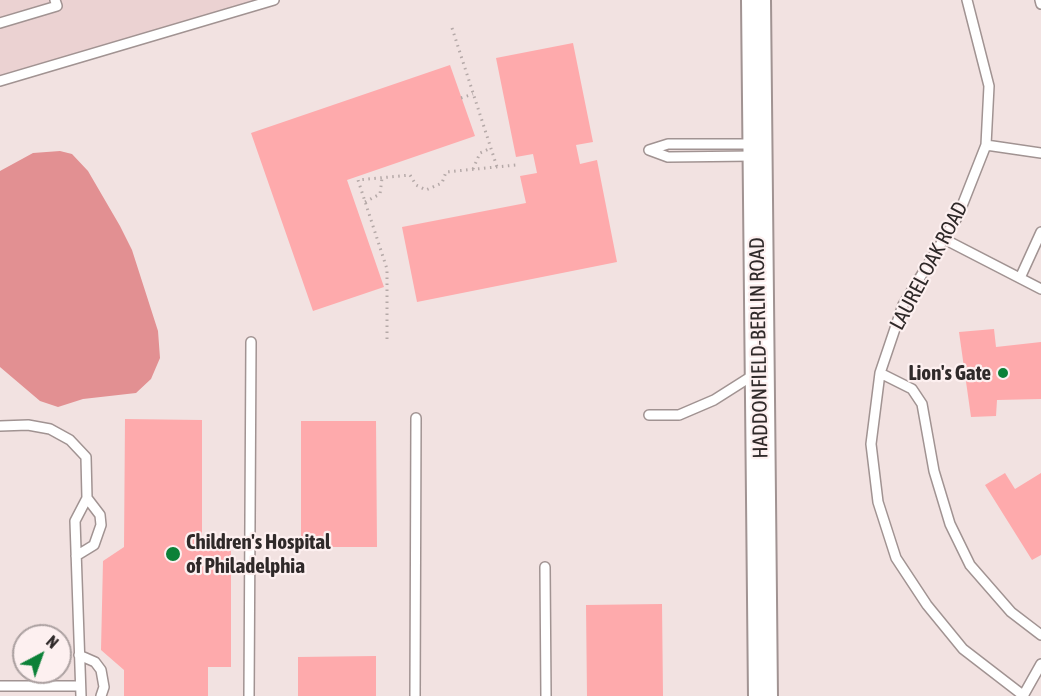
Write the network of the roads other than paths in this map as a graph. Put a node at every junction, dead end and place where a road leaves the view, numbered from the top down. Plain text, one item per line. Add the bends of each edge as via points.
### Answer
1 (55, 0) edge
2 (274, 0) edge
3 (756, 0) edge
4 (968, 0) edge
5 (246, 4) edge
6 (0, 24) edge
7 (0, 81) edge
8 (986, 145) junction
9 (757, 150) junction
10 (1041, 153) edge
11 (1041, 232) edge
12 (944, 239) junction
13 (1020, 278) junction
14 (1041, 289) edge
15 (251, 342) dead end
16 (759, 371) junction
17 (880, 373) junction
18 (649, 415) dead end
19 (416, 418) dead end
20 (0, 426) edge
21 (87, 498) junction
22 (76, 556) junction
23 (545, 567) dead end
24 (1041, 635) edge
25 (80, 655) junction
26 (1041, 664) edge
27 (0, 686) edge
28 (47, 691) edge
29 (81, 691) edge
30 (101, 696) edge
31 (249, 696) edge
32 (415, 696) edge
33 (546, 696) edge
34 (762, 696) edge
35 (1024, 696) edge

1 - 6 lane via 57,6
2 - 5 lane
3 - 9 main road, HADDONFIELD-BERLIN ROAD
4 - 8 lane, LAUREL OAK ROAD via 989,86
5 - 7 lane
8 - 10 lane
8 - 12 lane, LAUREL OAK ROAD via 958,216
9 - 9 lane via 668,144 649,150 668,157
9 - 16 main road, HADDONFIELD-BERLIN ROAD
11 - 13 lane
12 - 13 lane
12 - 17 lane, LAUREL OAK ROAD via 903,305
13 - 14 lane
15 - 31 lane
16 - 18 lane via 714,400 679,416
16 - 34 main road, HADDONFIELD-BERLIN ROAD
17 - 24 lane via 912,389 922,404 934,471 950,524 970,565 1011,612
17 - 35 lane, LAUREL OAK ROAD via 871,444 878,502 896,558 963,649
19 - 32 lane
20 - 21 lane via 28,425 70,440 86,457
21 - 22 lane via 75,521
21 - 22 lane via 100,515 101,525 94,545
22 - 25 lane
23 - 33 lane
25 - 29 lane
25 - 30 lane via 101,670
26 - 35 lane
27 - 28 lane
28 - 29 lane

